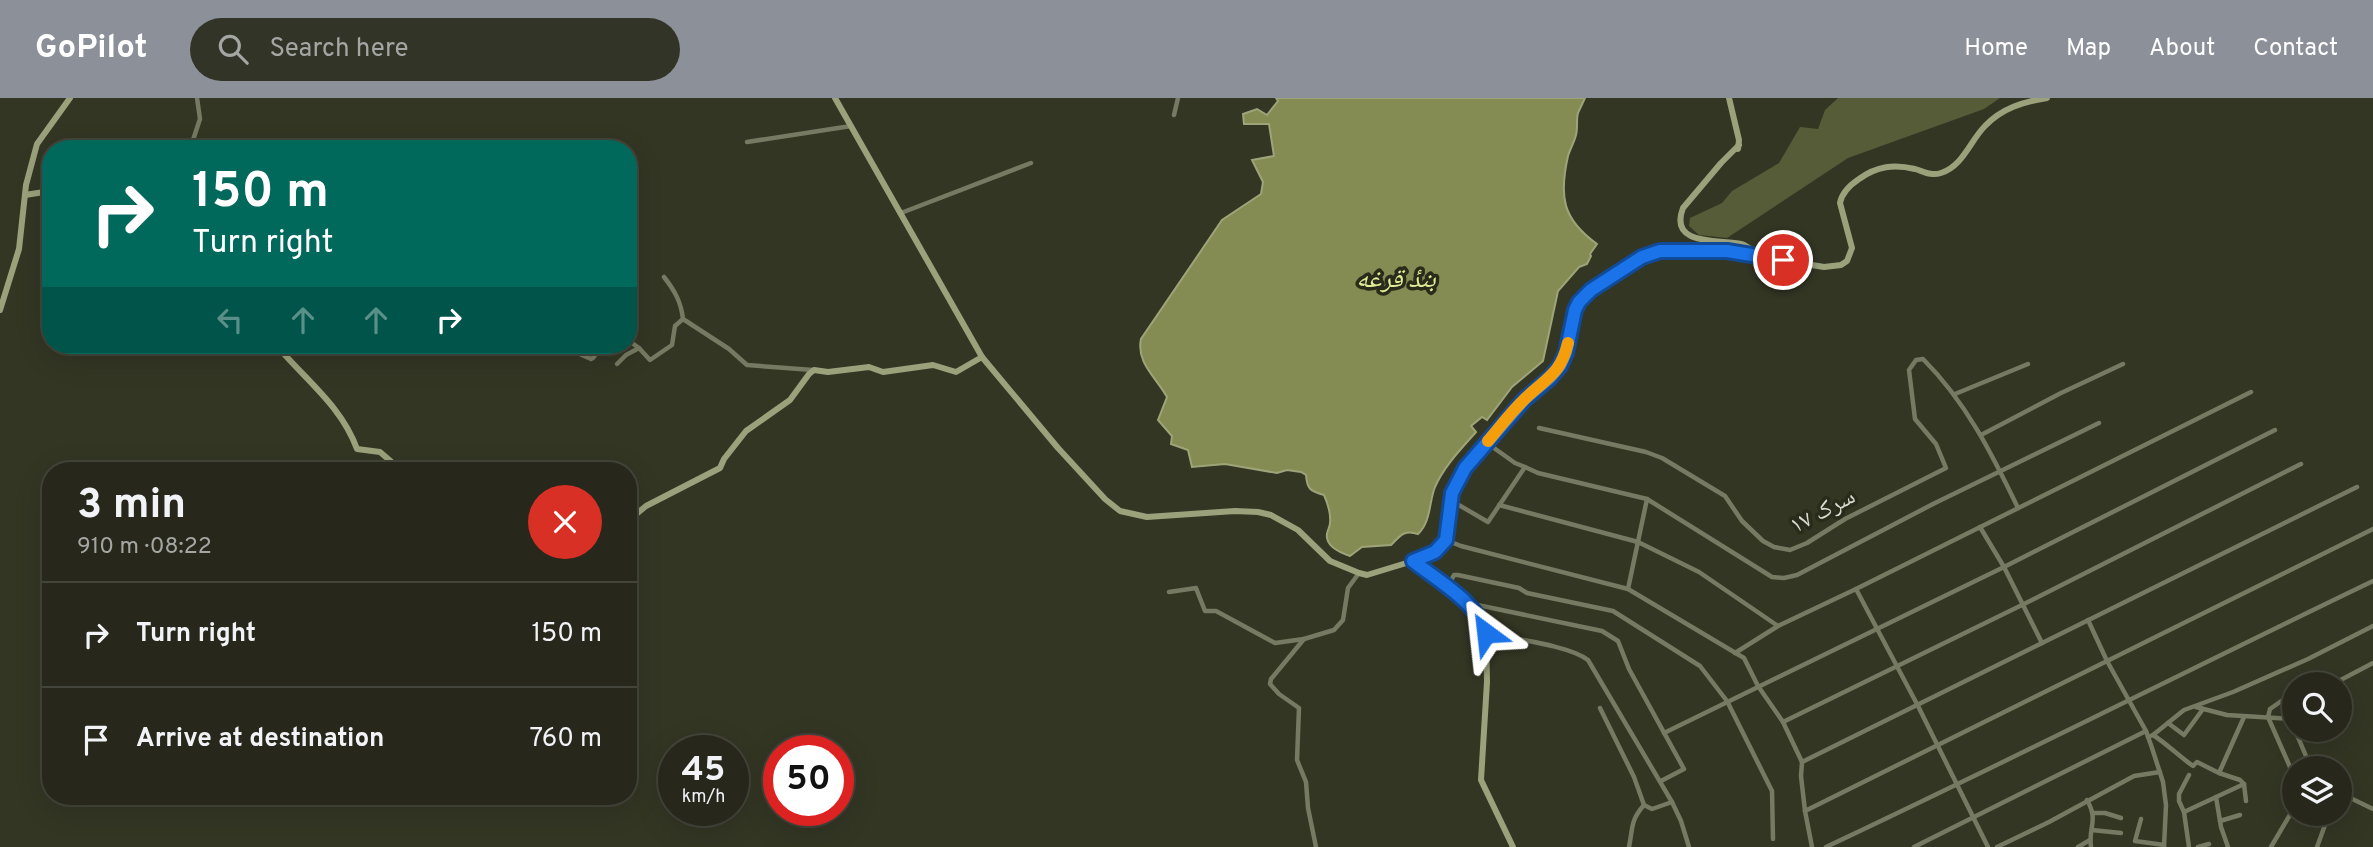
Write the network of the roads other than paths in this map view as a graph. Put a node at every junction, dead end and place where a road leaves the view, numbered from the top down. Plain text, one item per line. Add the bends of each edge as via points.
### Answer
1 (70, 98) edge
2 (197, 98) edge
3 (835, 98) edge
4 (1178, 98) edge
5 (1729, 98) edge
6 (2047, 98) edge
7 (2036, 99) edge
8 (1174, 115) dead end
9 (851, 126) junction
10 (193, 140) edge
11 (747, 142) dead end
12 (1031, 163) dead end
13 (42, 192) edge
14 (25, 195) junction
15 (901, 213) junction
16 (1762, 257) junction
17 (664, 277) dead end
18 (0, 310) edge
19 (683, 319) junction
20 (639, 348) edge
21 (284, 354) edge
22 (579, 354) edge
23 (596, 354) edge
24 (628, 354) edge
25 (982, 356) junction
26 (617, 364) dead end
27 (2028, 364) dead end
28 (2123, 364) dead end
29 (814, 370) junction
30 (2251, 392) dead end
31 (1955, 394) junction
32 (2099, 423) dead end
33 (1538, 428) dead end
34 (2275, 430) dead end
35 (1981, 435) junction
36 (1487, 443) junction
37 (392, 462) edge
38 (2301, 464) dead end
39 (1525, 467) junction
40 (2000, 471) junction
41 (2357, 487) dead end
42 (1647, 499) junction
43 (1451, 501) junction
44 (1499, 505) junction
45 (2018, 508) junction
46 (637, 514) edge
47 (1980, 527) junction
48 (2373, 530) edge
49 (1446, 540) junction
50 (1638, 542) junction
51 (1413, 561) junction
52 (2004, 567) junction
53 (1359, 573) junction
54 (2373, 580) edge
55 (1447, 588) junction
56 (1628, 589) junction
57 (1856, 589) junction
58 (1170, 592) dead end
59 (1468, 603) junction
60 (2024, 604) junction
61 (2088, 620) junction
62 (1779, 626) junction
63 (2373, 626) edge
64 (1876, 629) junction
65 (1486, 633) junction
66 (1304, 639) junction
67 (2042, 643) junction
68 (1735, 653) junction
69 (2107, 661) junction
70 (2373, 663) edge
71 (1897, 666) junction
72 (2352, 674) edge
73 (1758, 686) junction
74 (2127, 700) junction
75 (1727, 701) junction
76 (2282, 701) edge
77 (1918, 706) junction
78 (2195, 707) junction
79 (1600, 708) dead end
80 (2203, 709) junction
81 (2244, 717) junction
82 (2268, 717) junction
83 (2282, 718) edge
84 (1783, 722) junction
85 (2167, 723) junction
86 (1664, 733) junction
87 (2149, 734) junction
88 (1938, 746) junction
89 (2285, 756) edge
90 (1802, 762) junction
91 (2160, 772) junction
92 (2219, 773) junction
93 (2189, 775) dead end
94 (1661, 781) junction
95 (2244, 784) junction
96 (1957, 785) junction
97 (2216, 797) junction
98 (2352, 799) edge
99 (2087, 800) junction
100 (2246, 802) dead end
101 (1672, 803) junction
102 (1644, 805) junction
103 (2373, 809) edge
104 (1805, 811) junction
105 (2094, 813) junction
106 (2185, 813) junction
107 (2239, 815) dead end
108 (2121, 818) dead end
109 (1973, 819) junction
110 (2141, 819) dead end
111 (2220, 821) junction
112 (2283, 826) edge
113 (2323, 826) edge
114 (2092, 830) junction
115 (2121, 833) dead end
116 (1773, 839) dead end
117 (2090, 840) junction
118 (2209, 844) dead end
119 (2164, 846) edge
120 (1316, 847) edge
121 (1513, 847) edge
122 (1629, 847) edge
123 (1689, 847) edge
124 (1812, 847) edge
125 (1826, 847) edge
126 (1914, 847) edge
127 (1988, 847) edge
128 (1997, 847) edge
129 (2078, 847) edge
130 (2091, 847) edge
131 (2189, 847) edge
132 (2198, 847) edge
133 (2228, 847) edge
134 (2271, 847) edge
135 (2317, 847) edge

1 - 14 main road via 37,144
2 - 10 street via 200,119
3 - 9 main road
4 - 8 street
5 - 16 main road via 1739,145 1679,217 1690,236 1743,244
6 - 7 main road
7 - 16 main road via 1996,116 1942,173 1931,175 1892,166 1857,180 1841,196 1852,247 1841,265 1824,267
9 - 11 street
9 - 15 main road
12 - 15 street
13 - 14 main road
14 - 18 main road via 19,249
15 - 25 main road
16 - 36 main road via 1727,251 1660,251 1642,257 1591,290 1575,310 1560,366
17 - 19 street via 677,294
19 - 20 street via 675,326 672,345 661,353 650,360
19 - 29 street via 747,365
21 - 37 main road via 332,404 357,449 380,452
22 - 23 street via 590,359
24 - 26 street
25 - 29 main road via 956,372 933,365 883,372 869,367
25 - 53 main road via 1058,448 1120,511 1147,517 1234,511 1271,515 1298,530 1330,561
27 - 31 street
28 - 35 street
29 - 46 main road via 790,400 746,431 720,468
30 - 45 street
31 - 33 street, سرک ۱۷ via 1923,359 1916,360 1909,370 1915,419 1936,444 1946,468 1790,550 1763,541 1742,521 1726,496 1662,458
31 - 35 street
32 - 40 street
34 - 52 street
35 - 40 street
36 - 39 street
36 - 43 main road via 1459,477
38 - 60 street
39 - 42 street
39 - 44 street
40 - 42 street via 1784,578 1772,577
40 - 45 street
41 - 61 street
42 - 50 street
43 - 44 street via 1488,522
43 - 49 main road
44 - 50 street
45 - 47 street
47 - 52 street
47 - 57 street
48 - 69 street
49 - 51 main road via 1435,552
49 - 56 street
50 - 56 street
50 - 62 street via 1699,572
51 - 53 main road via 1376,574
51 - 55 main road
52 - 60 street
52 - 64 street
53 - 66 street via 1348,588 1343,620 1334,630
54 - 74 street
55 - 59 main road
55 - 75 street via 1458,575 1613,611 1700,666
56 - 68 street
57 - 62 street
57 - 64 street
58 - 66 street via 1196,588 1205,611 1216,611 1275,643
59 - 65 main road
59 - 86 street via 1602,631 1618,641
60 - 67 street
60 - 71 street
61 - 67 street
61 - 69 street
62 - 68 street
63 - 78 street
64 - 71 street
64 - 73 street
65 - 94 street via 1562,649 1588,660
65 - 121 main road via 1481,780
66 - 120 street via 1270,684 1299,708 1297,760 1306,782
67 - 77 street
68 - 73 street via 1744,658
69 - 74 street
69 - 88 street
70 - 72 street
71 - 77 street
71 - 84 street
73 - 75 street
73 - 84 street
74 - 87 street
74 - 96 street
75 - 86 street
75 - 116 street via 1772,791
76 - 82 street via 2270,709
77 - 88 street
77 - 90 street
78 - 80 street
78 - 85 street
79 - 102 street
80 - 81 street
80 - 85 street via 2184,735
81 - 82 street
81 - 92 street
82 - 83 street
82 - 89 street
84 - 90 street
85 - 87 street
86 - 94 street via 1684,769
87 - 91 street
87 - 92 street via 2190,765 2202,762
87 - 109 street
88 - 96 street
88 - 104 street
90 - 104 street
91 - 99 street via 2134,776
91 - 119 street via 2166,805
92 - 95 street
93 - 106 street via 2179,794
94 - 101 street
95 - 97 street
95 - 100 street
96 - 109 street
96 - 125 street
97 - 106 street
97 - 111 street
98 - 103 street
99 - 105 street
99 - 128 street
101 - 102 street via 1652,809
101 - 123 street
102 - 122 street via 1631,826
104 - 124 street
105 - 108 street
105 - 114 street
106 - 131 street
107 - 111 street
109 - 126 street
109 - 127 street
110 - 119 street via 2135,841
111 - 133 street
112 - 134 street
113 - 135 street
114 - 115 street
114 - 117 street
117 - 129 street
117 - 130 street
118 - 132 street

